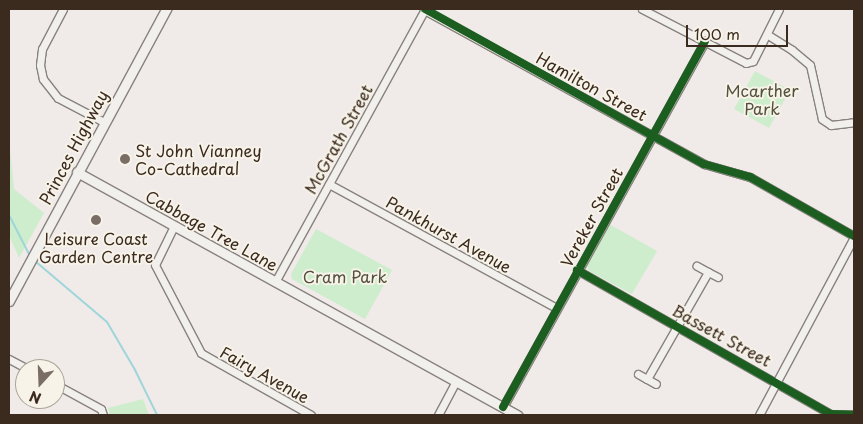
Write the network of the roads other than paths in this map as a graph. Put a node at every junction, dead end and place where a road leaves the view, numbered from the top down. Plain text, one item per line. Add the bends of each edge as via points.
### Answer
1 (63, 9) edge
2 (166, 9) edge
3 (642, 9) edge
4 (779, 9) edge
5 (425, 10) edge
6 (768, 35) junction
7 (704, 41) junction
8 (104, 122) junction
9 (854, 122) edge
10 (652, 135) junction
11 (77, 172) junction
12 (329, 184) junction
13 (174, 226) junction
14 (854, 236) edge
15 (697, 266) dead end
16 (577, 270) junction
17 (708, 272) junction
18 (718, 277) dead end
19 (275, 282) junction
20 (9, 301) edge
21 (556, 308) junction
22 (676, 325) junction
23 (638, 374) dead end
24 (648, 379) junction
25 (456, 381) junction
26 (776, 382) junction
27 (656, 384) dead end
28 (65, 390) edge
29 (502, 407) junction
30 (103, 415) edge
31 (311, 415) edge
32 (438, 415) edge
33 (518, 415) edge
34 (758, 415) edge
35 (854, 415) edge

1 - 8 street via 42,49 41,74 47,87 58,98
2 - 8 main road, Princes Highway
3 - 7 street
4 - 6 street
5 - 10 street, Hamilton Street
5 - 12 street, McGrath Street
6 - 7 street via 753,60 746,63
6 - 9 street via 810,65 822,119 831,125
7 - 10 street, Vereker Street
8 - 11 main road, Princes Highway
10 - 14 street, Hamilton Street via 704,164 750,177
10 - 16 street, Vereker Street
11 - 13 main road, Cabbage Tree Lane
11 - 20 main road, Princes Highway
12 - 19 street, McGrath Street
12 - 21 street, Pankhurst Avenue
13 - 19 main road, Cabbage Tree Lane
13 - 31 street, Fairy Avenue via 154,264 201,353
14 - 26 street
15 - 17 street
16 - 21 street, Vereker Street
16 - 22 street, Bassett Street
17 - 18 street
17 - 22 street
19 - 25 main road, Cabbage Tree Lane
21 - 29 street, Vereker Street
22 - 24 street
22 - 26 street, Bassett Street
23 - 24 street
24 - 27 street
25 - 29 main road, Cabbage Tree Lane
25 - 32 street
26 - 34 street
26 - 35 street, Bassett Street via 830,414
28 - 30 street via 101,410
29 - 33 main road, Cabbage Tree Lane

